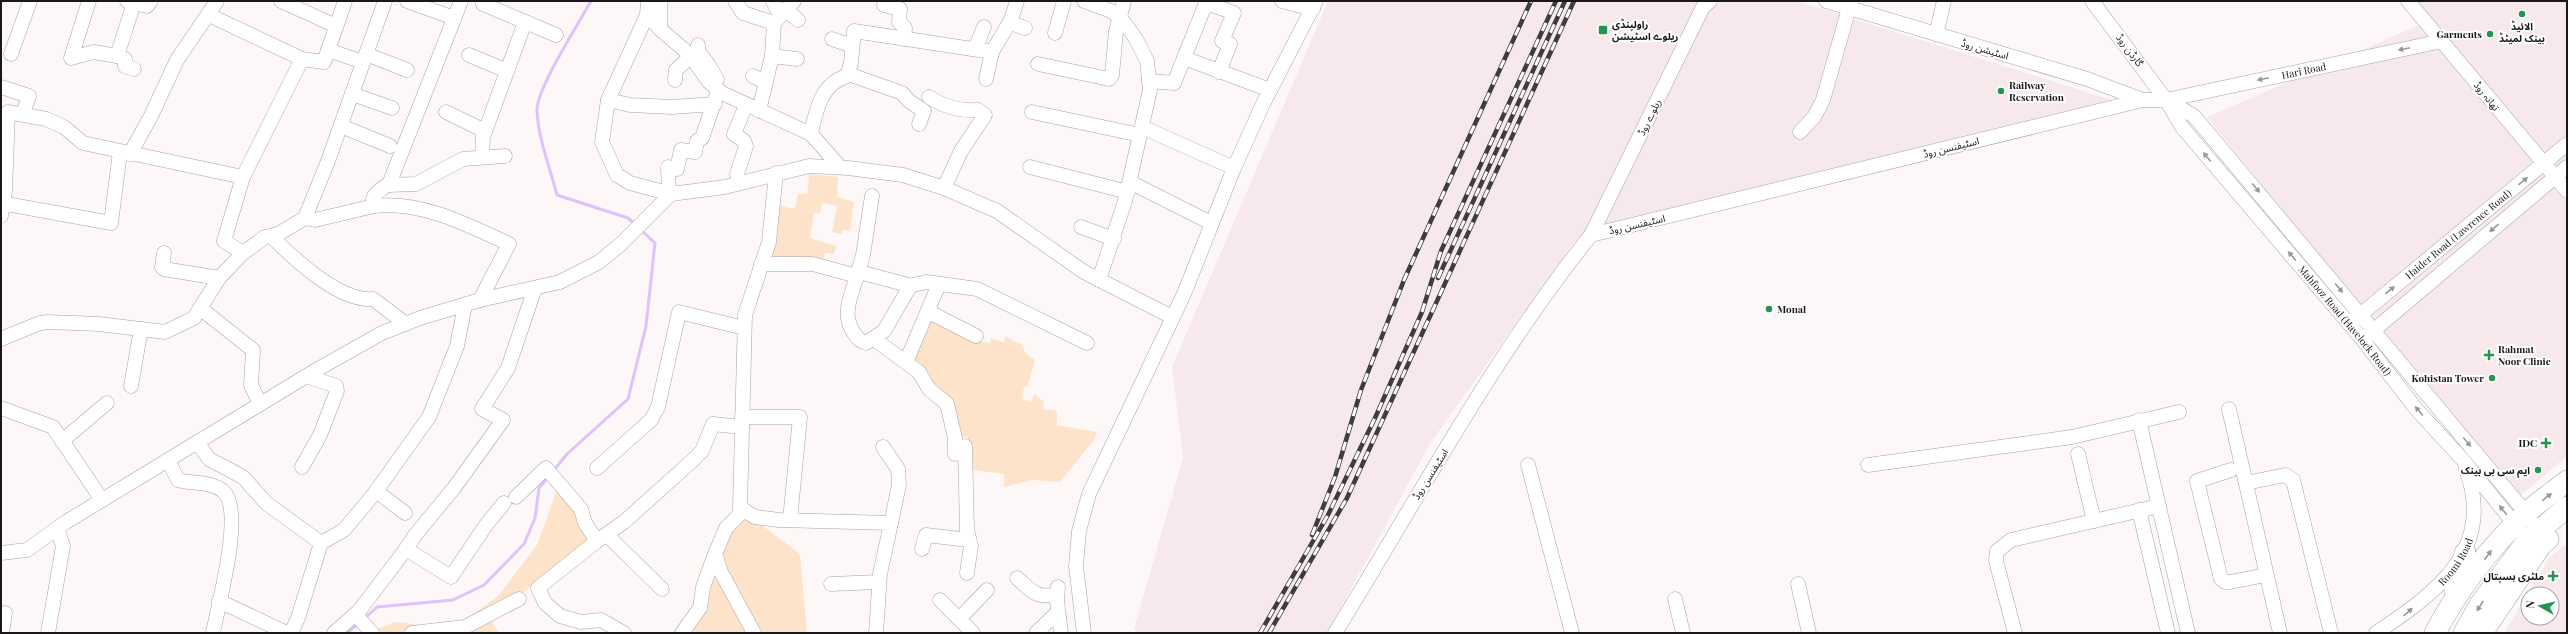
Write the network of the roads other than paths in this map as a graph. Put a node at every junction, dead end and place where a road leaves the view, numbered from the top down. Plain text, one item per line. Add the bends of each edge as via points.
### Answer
1 (30, 1) edge
2 (89, 1) edge
3 (151, 1) edge
4 (217, 1) edge
5 (281, 1) edge
6 (345, 1) edge
7 (385, 1) edge
8 (407, 1) edge
9 (461, 1) edge
10 (660, 1) edge
11 (773, 1) edge
12 (1017, 1) edge
13 (1064, 1) edge
14 (1084, 1) edge
15 (1124, 1) edge
16 (1282, 1) edge
17 (1710, 1) edge
18 (1826, 1) edge
19 (1944, 1) edge
20 (2092, 1) edge
21 (2408, 1) edge
22 (130, 2) edge
23 (480, 2) edge
24 (735, 4) edge
25 (1220, 4) edge
26 (884, 5) dead end
27 (1315, 5) edge
28 (1850, 5) edge
29 (647, 8) edge
30 (784, 12) edge
31 (209, 15) junction
32 (454, 18) junction
33 (1121, 18) junction
34 (798, 20) dead end
35 (525, 22) junction
36 (1010, 23) junction
37 (336, 26) junction
38 (984, 27) dead end
39 (1025, 28) dead end
40 (660, 29) junction
41 (1055, 33) dead end
42 (1936, 34) junction
43 (556, 35) dead end
44 (832, 39) dead end
45 (904, 39) junction
46 (2442, 41) junction
47 (852, 46) junction
48 (976, 49) junction
49 (328, 50) junction
50 (694, 50) junction
51 (992, 52) junction
52 (10, 54) dead end
53 (469, 55) dead end
54 (117, 56) junction
55 (772, 56) junction
56 (365, 58) junction
57 (1184, 58) junction
58 (302, 59) junction
59 (797, 59) dead end
60 (1038, 64) dead end
61 (134, 69) dead end
62 (407, 70) dead end
63 (507, 71) junction
64 (1219, 72) junction
65 (848, 74) junction
66 (986, 79) dead end
67 (675, 80) dead end
68 (1149, 81) junction
69 (6, 89) edge
70 (1270, 90) junction
71 (352, 94) junction
72 (719, 96) junction
73 (929, 97) dead end
74 (608, 100) junction
75 (2143, 100) junction
76 (2166, 100) junction
77 (746, 105) junction
78 (392, 108) dead end
79 (8, 112) junction
80 (446, 112) dead end
81 (759, 112) junction
82 (1032, 112) dead end
83 (23, 114) junction
84 (919, 124) dead end
85 (341, 126) junction
86 (485, 131) junction
87 (1141, 131) junction
88 (1800, 132) dead end
89 (811, 134) junction
90 (2567, 144) edge
91 (390, 146) dead end
92 (125, 153) junction
93 (505, 156) dead end
94 (482, 157) junction
95 (2543, 164) junction
96 (840, 167) junction
97 (1030, 167) dead end
98 (1234, 168) junction
99 (2567, 168) edge
100 (776, 173) junction
101 (243, 177) junction
102 (2555, 178) junction
103 (740, 183) junction
104 (388, 184) junction
105 (1129, 187) junction
106 (944, 188) junction
107 (2567, 191) edge
108 (670, 193) junction
109 (872, 196) dead end
110 (374, 206) junction
111 (2, 207) edge
112 (305, 218) junction
113 (1211, 223) junction
114 (1081, 227) dead end
115 (1591, 235) junction
116 (271, 236) junction
117 (1114, 239) junction
118 (243, 253) junction
119 (164, 254) dead end
120 (761, 264) junction
121 (858, 274) junction
122 (219, 278) junction
123 (1099, 280) junction
124 (939, 284) junction
125 (912, 286) junction
126 (535, 288) junction
127 (480, 300) junction
128 (464, 305) junction
129 (200, 308) junction
130 (929, 312) junction
131 (2360, 314) junction
132 (1172, 317) junction
133 (406, 324) junction
134 (2349, 324) junction
135 (744, 328) junction
136 (141, 329) junction
137 (2373, 330) junction
138 (976, 336) dead end
139 (1, 339) edge
140 (874, 339) junction
141 (2362, 340) junction
142 (1087, 342) dead end
143 (906, 362) junction
144 (306, 376) junction
145 (131, 386) dead end
146 (107, 403) dead end
147 (260, 404) junction
148 (1, 408) edge
149 (2229, 408) dead end
150 (2179, 412) dead end
151 (2139, 420) junction
152 (742, 422) junction
153 (62, 441) junction
154 (198, 442) junction
155 (883, 447) dead end
156 (2078, 454) dead end
157 (168, 460) junction
158 (2463, 460) junction
159 (1528, 465) dead end
160 (1868, 465) dead end
161 (302, 467) dead end
162 (597, 468) dead end
163 (2230, 470) dead end
164 (2567, 481) edge
165 (2246, 483) junction
166 (376, 491) junction
167 (102, 500) junction
168 (2159, 506) junction
169 (2567, 507) edge
170 (744, 510) junction
171 (2139, 510) junction
172 (406, 514) dead end
173 (790, 520) junction
174 (2567, 520) edge
175 (2094, 521) junction
176 (891, 523) junction
177 (2526, 527) junction
178 (57, 528) junction
179 (602, 538) junction
180 (970, 540) junction
181 (321, 543) junction
182 (406, 549) junction
183 (922, 549) dead end
184 (2465, 553) junction
185 (3, 554) edge
186 (715, 554) junction
187 (967, 573) dead end
188 (2266, 575) junction
189 (1017, 578) dead end
190 (879, 582) junction
191 (831, 584) dead end
192 (1798, 584) dead end
193 (662, 589) dead end
194 (987, 590) dead end
195 (519, 599) dead end
196 (1675, 599) dead end
197 (940, 600) dead end
198 (219, 601) junction
199 (6, 612) dead end
200 (1058, 612) junction
201 (356, 615) junction
202 (959, 619) junction
203 (2440, 624) edge
204 (2, 633) edge
205 (48, 633) edge
206 (213, 633) edge
207 (287, 633) edge
208 (291, 633) edge
209 (334, 633) edge
210 (372, 633) edge
211 (412, 633) edge
212 (624, 633) edge
213 (682, 633) edge
214 (754, 633) edge
215 (876, 633) edge
216 (973, 633) edge
217 (1036, 633) edge
218 (1061, 633) edge
219 (1084, 633) edge
220 (1335, 633) edge
221 (1572, 633) edge
222 (1683, 633) edge
223 (1809, 633) edge
224 (2015, 633) edge
225 (2168, 633) edge
226 (2188, 633) edge
227 (2280, 633) edge
228 (2331, 633) edge
229 (2376, 633) edge
230 (2464, 633) edge
231 (2482, 633) edge

1 - 52 street
2 - 54 street via 71,58 94,52
3 - 22 street via 147,6
4 - 31 street
5 - 37 street
6 - 37 street
7 - 56 street
8 - 32 street
9 - 32 street
10 - 40 street
11 - 30 street
12 - 36 street
13 - 41 street
14 - 33 street via 1111,11
15 - 33 street
16 - 27 street
17 - 115 street, ریلوے روڈ via 1703,7
18 - 28 street, اسٹیشن روڈ
19 - 42 street
20 - 76 street, گارڈن روڈ
21 - 46 street, تھانہ روڈ
22 - 54 street
23 - 35 street
24 - 30 street via 743,12
25 - 57 street via 1206,4
25 - 64 street via 1234,13 1222,41 1230,44
26 - 45 street via 900,9 899,22 905,28
27 - 70 street
28 - 42 street, اسٹیشن روڈ
28 - 88 street via 1823,100 1814,116
29 - 40 street
29 - 74 street
30 - 34 street
30 - 55 street
31 - 58 street
31 - 92 street via 177,60 151,116
32 - 104 street
33 - 60 street via 1116,31 1109,79
33 - 68 street via 1147,61
35 - 43 street
35 - 63 street
36 - 39 street
36 - 51 street
37 - 49 street
38 - 48 street
40 - 50 street
42 - 75 street, اسٹیشن روڈ via 2087,78
44 - 47 street
45 - 47 street via 854,31
45 - 48 street
46 -> 76 street, Hari Road
46 - 95 street, تھانہ روڈ
47 - 65 street
48 - 51 street
49 - 56 street
49 - 58 street via 324,62
50 - 67 street via 676,70
50 - 72 street via 709,82
51 - 66 street
53 - 63 street
54 - 61 street via 125,59 125,66
55 - 59 street
55 - 81 street via 759,79
56 - 62 street
56 - 71 street
57 - 64 street
57 - 68 street via 1174,83
58 - 101 street
63 - 86 street
64 - 70 street
65 - 84 street via 902,93 924,111
65 - 89 street via 834,82 822,96
68 - 87 street via 1150,90
69 - 79 street
69 - 83 street via 30,97
70 - 98 street
71 - 78 street
71 - 85 street
72 - 74 street via 672,107 630,105
72 - 77 street
72 - 108 street via 702,138 697,141 696,152 681,150 677,169 668,167 666,174 670,178
73 - 106 street via 945,106 978,110 985,115 961,151
74 - 108 street via 602,142 617,175 630,183
75 - 76 street, Hari Road
75 - 115 street, اسٹیفنسن روڈ
76 -> 131 street, Mahfooz Road (Havelock Road) via 2194,116
134 -> 76 street, Mahfooz Road (Havelock Road) via 2182,128
77 - 81 street
77 - 103 street via 734,134 744,141 746,146 737,174
79 - 83 street
79 - 111 street
80 - 86 street
81 - 89 street
82 - 87 street
83 - 92 street via 46,118 82,143
85 - 91 street
85 - 112 street
86 - 94 street
87 - 98 street
87 - 105 street
89 - 96 street
90 - 95 street, Haider Road (Lawrence Road)
92 - 101 street
92 - 111 street via 111,223
93 - 94 street
94 - 104 street via 463,159 416,184
95 - 102 street, تھانہ روڈ
131 -> 95 street, Haider Road (Lawrence Road)
96 - 100 street via 809,166
96 - 106 street via 903,176
97 - 105 street
98 - 113 street
99 - 102 street, Haider Road (Lawrence Road)
100 - 103 street
100 - 120 street via 770,242
101 - 118 street via 224,241
102 - 107 street, تھانہ روڈ
102 -> 137 street, Haider Road (Lawrence Road)
103 - 108 street
104 - 110 street via 373,198
105 - 113 street
105 - 117 street
106 - 123 street via 997,211
108 - 126 street via 621,244 599,262 560,282
109 - 121 street
110 - 112 street via 315,220
110 - 127 street via 392,204 416,207 509,244
112 - 116 street
113 - 132 street via 1184,294
114 - 117 street
115 - 220 street, اسٹیفنسن روڈ via 1547,292 1490,376
116 - 118 street via 256,242
116 - 133 street via 292,257 337,289 364,300 373,299
117 - 123 street
118 - 122 street
119 - 122 street via 164,269
120 - 121 street via 813,264
120 - 135 street via 750,292
121 - 125 street
121 - 140 street via 846,313 848,325 860,342 866,343
122 - 129 street
123 - 132 street
124 - 125 street via 926,282
124 - 130 street
124 - 142 street via 977,289
125 - 140 street via 884,331
126 - 127 street
126 - 182 street via 508,368 482,409 503,420
127 - 128 street
128 - 133 street
128 - 166 street via 457,346 429,417
129 - 136 street via 194,318 165,332
129 - 147 street via 253,350 251,386
130 - 138 street
130 - 143 street
131 - 134 street, Haider Road (Lawrence Road)
131 - 137 street, Mahfooz Road (Havelock Road)
132 - 219 street via 1089,494 1079,531 1076,566
133 - 144 street via 382,333
134 - 141 street, Mahfooz Road (Havelock Road)
135 - 152 street
135 - 162 street via 679,312 658,408 651,420
136 - 139 street via 99,324 40,323
136 - 145 street
137 - 141 street, Haider Road (Lawrence Road)
137 -> 177 street, Mahfooz Road (Havelock Road)
140 - 143 street
158 -> 141 street, Mahfooz Road (Havelock Road) via 2417,410
143 - 180 street via 919,372 929,389 950,410 960,450
144 - 147 street
144 - 161 street via 336,386 337,391 320,435
146 - 153 street
147 - 154 street
148 - 153 street via 53,427
149 - 165 street
150 - 151 street
151 - 160 street via 2072,437
151 - 168 street
152 - 170 street via 740,508
152 - 173 street via 800,417
152 - 179 street via 713,424 702,451 624,522
153 - 167 street
154 - 157 street
154 - 181 street via 209,459 243,477 266,503
155 - 176 street via 898,469 899,485
156 - 175 street
157 - 167 street
157 - 198 street via 178,480 217,487 231,502 230,536
177 -> 158 street, Mahfooz Road (Havelock Road)
158 - 184 street, Roomi Road via 2470,478 2475,519
159 - 221 street
163 - 188 street via 2197,480 2221,579 2230,582
177 -> 164 highway
165 - 188 street
165 - 228 street via 2285,475 2292,480
166 - 172 street
166 - 181 street via 344,530
167 - 178 street
168 - 171 street
168 - 226 street
169 - 177 highway
170 - 173 street via 755,517
170 - 186 street via 726,528
171 - 175 street
171 - 225 street
173 - 176 street
174 - 231 highway via 2541,545
175 - 224 street via 2011,540 1997,551 1996,561
176 - 190 street
203 -> 177 highway via 2491,550
177 -> 230 highway
178 - 185 street via 27,550
178 - 205 street via 63,546
179 - 182 street via 585,523 581,508 565,488 549,470 543,468 486,525 451,577
179 - 193 street
179 - 212 street via 538,591 552,610 560,616 581,622 601,620
180 - 183 street via 926,535
180 - 187 street
181 - 208 street
182 - 201 street
184 - 203 highway via 2462,575
229 -> 184 street, Roomi Road via 2408,612 2436,586
186 - 213 street via 703,587 700,608
186 - 214 street via 721,572
188 - 227 street
189 - 200 street via 1042,597 1057,590
190 - 191 street
190 - 215 street
192 - 223 street
194 - 202 street
195 - 211 street via 465,627
196 - 222 street
197 - 202 street
198 - 206 street
198 - 207 street
199 - 204 street
200 - 217 street
200 - 218 street
201 - 209 street
201 - 210 street
202 - 216 street

